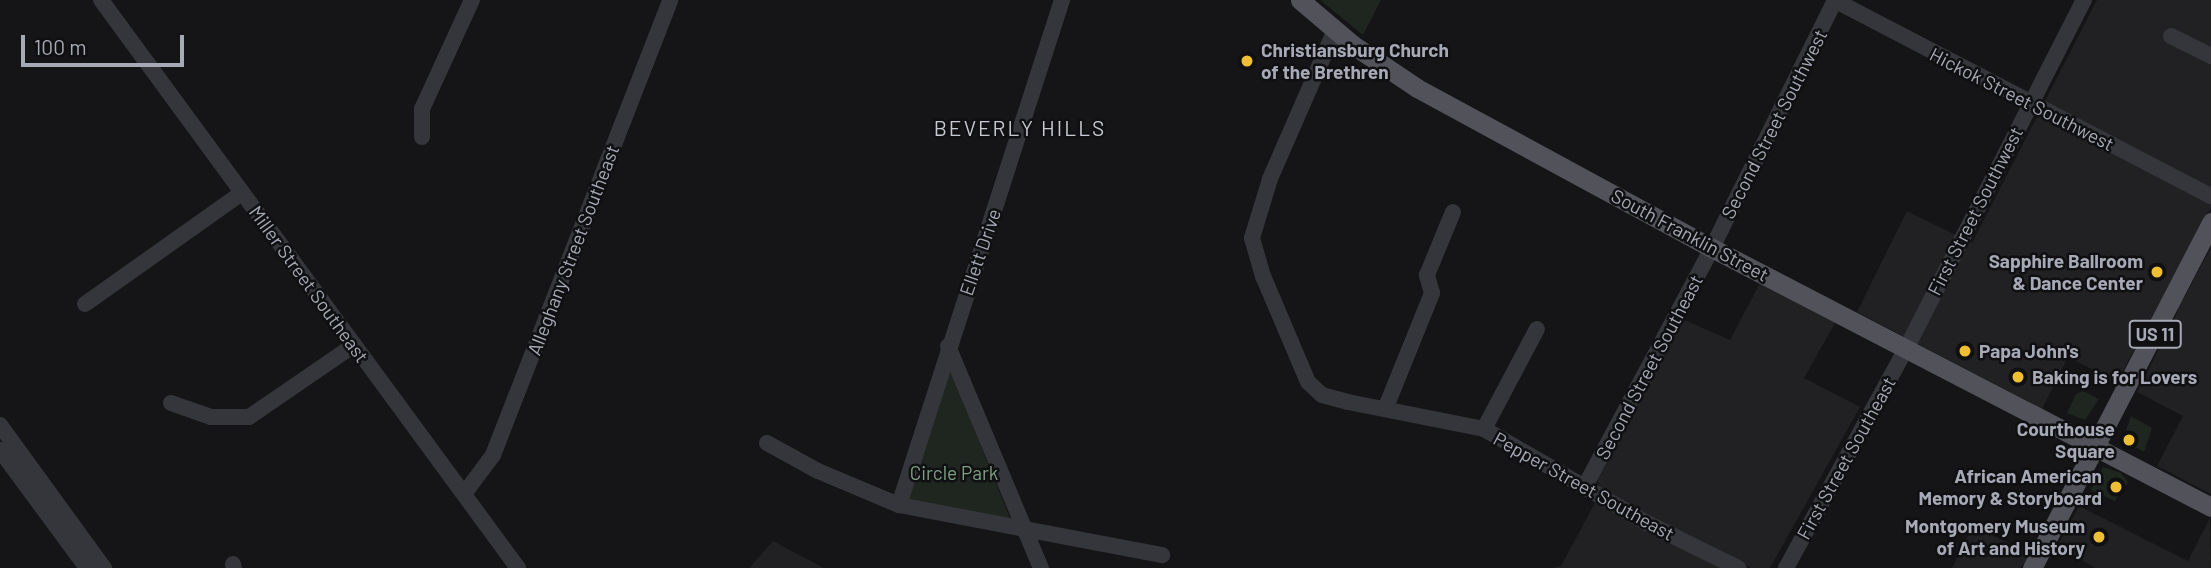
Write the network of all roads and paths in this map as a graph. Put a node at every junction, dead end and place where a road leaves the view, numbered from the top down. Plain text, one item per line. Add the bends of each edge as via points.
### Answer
1 (101, 0) edge
2 (472, 0) edge
3 (670, 0) edge
4 (1062, 0) edge
5 (1300, 0) edge
6 (2084, 0) edge
7 (1835, 1) edge
8 (1335, 30) junction
9 (2171, 36) dead end
10 (2211, 56) edge
11 (2029, 103) junction
12 (422, 137) dead end
13 (242, 193) junction
14 (2211, 196) edge
15 (1453, 212) dead end
16 (2211, 222) edge
17 (1712, 248) junction
18 (85, 304) dead end
19 (1537, 329) dead end
20 (354, 345) junction
21 (948, 346) junction
22 (1906, 347) junction
23 (171, 402) dead end
24 (1386, 407) junction
25 (0, 425) edge
26 (1484, 429) junction
27 (767, 443) dead end
28 (2096, 444) junction
29 (0, 450) edge
30 (1585, 486) junction
31 (464, 494) junction
32 (899, 505) junction
33 (2211, 507) edge
34 (1024, 531) junction
35 (1162, 555) dead end
36 (88, 568) edge
37 (104, 568) edge
38 (518, 568) edge
39 (1041, 568) edge
40 (1738, 568) edge
41 (1786, 568) edge
42 (2032, 568) edge

1 - 13 street, Miller Street Southeast
2 - 12 street via 422,109
3 - 31 street, Alleghany Street Southeast via 494,455
4 - 21 street, Ellett Drive
5 - 8 main road, South Franklin Street
6 - 11 street, First Street Southwest
7 - 11 street, Hickok Street Southwest
7 - 17 street, Second Street Southwest
8 - 17 main road, South Franklin Street via 1418,88
8 - 24 street, Pepper Street Southeast via 1260,204 1254,251 1308,382 1322,395
9 - 10 street
11 - 14 street, Hickok Street Southwest
11 - 22 street, First Street Southwest
13 - 18 street
13 - 20 street, Miller Street Southeast
15 - 24 street via 1427,275 1432,293
16 - 28 main road, US 11
17 - 22 main road, South Franklin Street
17 - 30 street, Second Street Southeast
19 - 26 street
20 - 23 street via 249,416 211,417
20 - 31 street, Miller Street Southeast
21 - 32 street, Ellett Drive
21 - 34 street
22 - 28 main road, South Franklin Street
22 - 41 street, First Street Southeast
24 - 26 street, Pepper Street Southeast
25 - 37 street
26 - 30 street, Pepper Street Southeast
27 - 32 street via 818,471
28 - 33 main road, South Franklin Street
28 - 42 main road, US 11
29 - 36 street
30 - 40 street, Pepper Street Southeast
31 - 38 street, Miller Street Southeast
32 - 34 street
34 - 35 street
34 - 39 street

